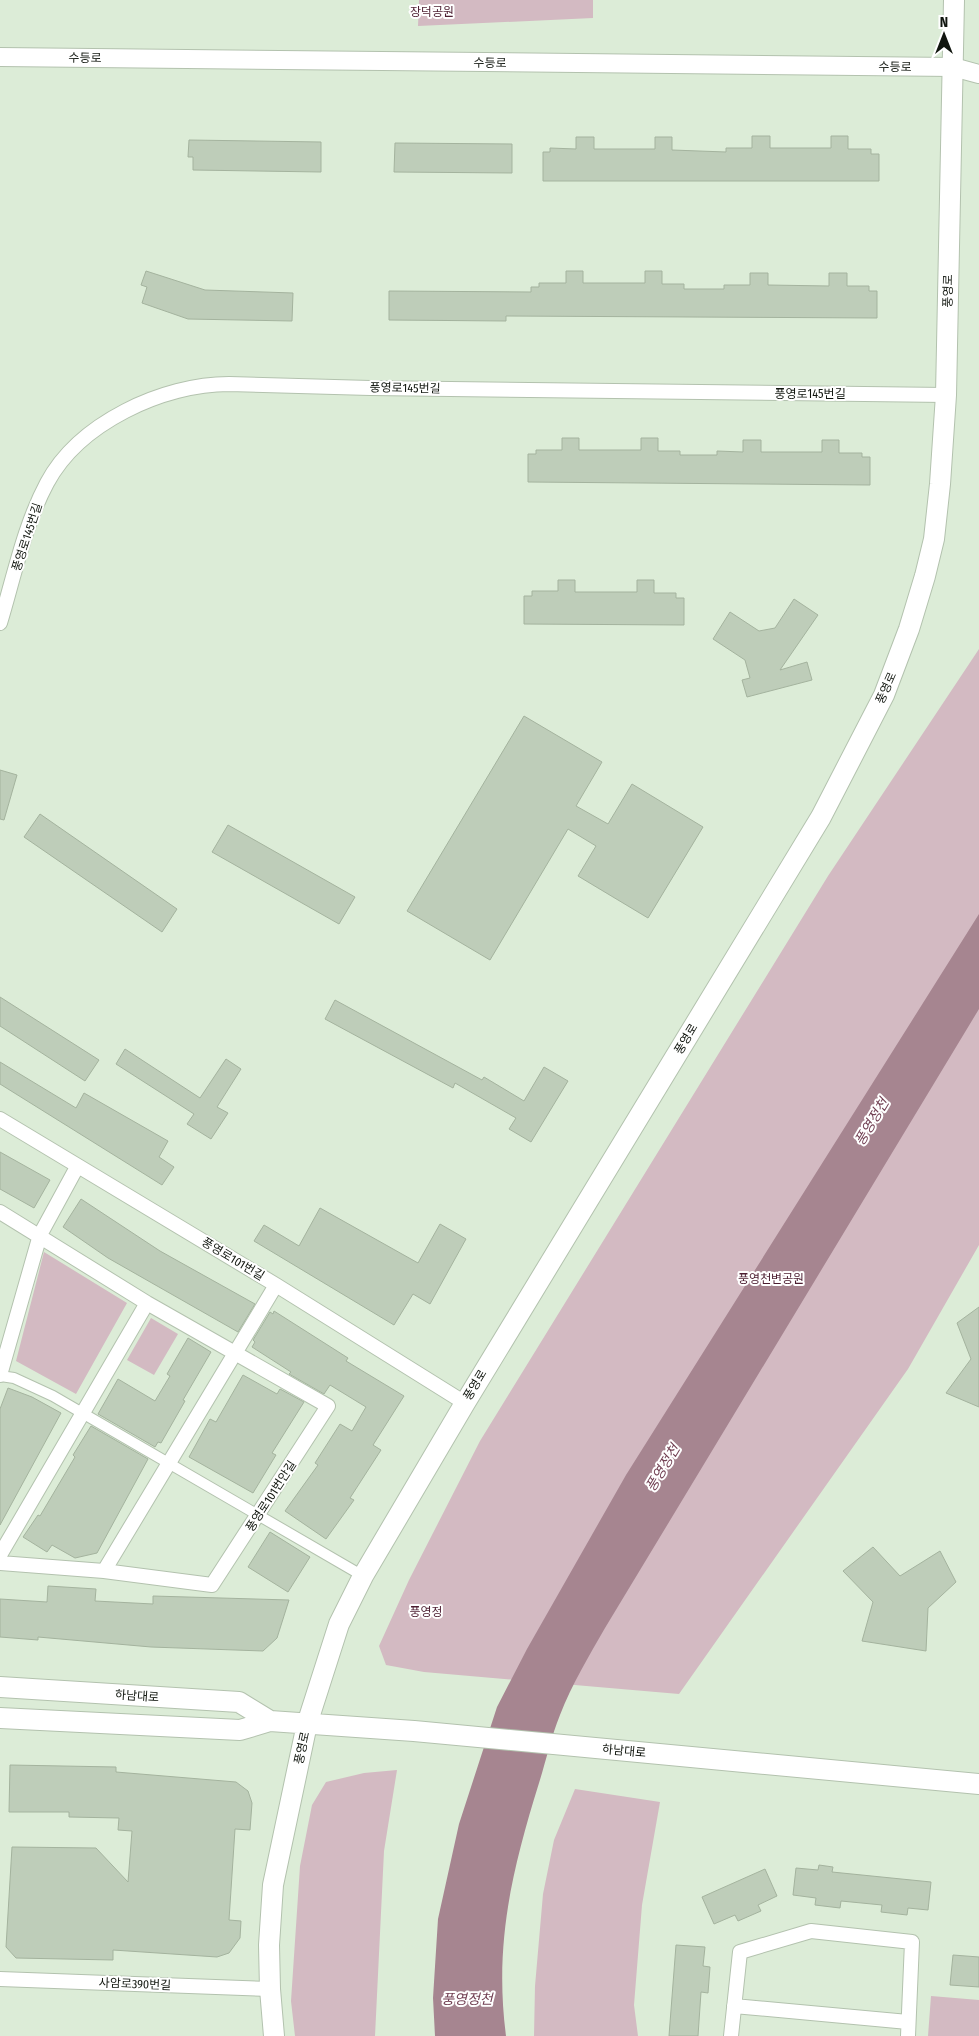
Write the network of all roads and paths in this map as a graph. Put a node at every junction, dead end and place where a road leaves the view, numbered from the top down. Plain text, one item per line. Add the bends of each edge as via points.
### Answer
1 (954, 0) edge
2 (0, 58) edge
3 (953, 67) junction
4 (979, 74) edge
5 (946, 395) junction
6 (0, 623) edge
7 (0, 1119) edge
8 (77, 1167) junction
9 (0, 1212) edge
10 (40, 1235) junction
11 (276, 1285) junction
12 (146, 1303) junction
13 (234, 1352) junction
14 (0, 1375) edge
15 (464, 1403) junction
16 (82, 1413) junction
17 (169, 1462) junction
18 (259, 1514) junction
19 (0, 1555) edge
20 (0, 1563) edge
21 (104, 1571) junction
22 (363, 1576) junction
23 (0, 1688) edge
24 (0, 1718) edge
25 (270, 1721) junction
26 (308, 1724) junction
27 (979, 1784) edge
28 (0, 1979) edge
29 (270, 1989) junction
30 (734, 2006) junction
31 (908, 2022) junction
32 (274, 2036) edge
33 (731, 2036) edge
34 (908, 2036) edge

1 - 3 main road, 풍영로
2 - 3 street, 수등로
3 - 4 street, 수등로
3 - 5 main road, 풍영로
5 - 6 street, 풍영로145번길 via 229,384 178,389 133,406 107,421 60,464 48,481 32,516
5 - 15 main road, 풍영로 via 934,539 910,629 884,695 821,818
7 - 8 street, 풍영로101번길
8 - 10 street
8 - 11 street, 풍영로101번길
9 - 10 street, 풍영로101번안길
10 - 12 street, 풍영로101번안길
10 - 14 street
11 - 13 street
11 - 15 street, 풍영로101번길
12 - 13 street, 풍영로101번안길
12 - 16 street
13 - 17 street
13 - 18 street, 풍영로101번안길 via 328,1406
14 - 16 street via 30,1385
15 - 22 main road, 풍영로
16 - 17 street
16 - 19 street
17 - 18 street
17 - 21 street
18 - 21 street, 풍영로101번안길 via 212,1585
18 - 22 street
20 - 21 street, 풍영로101번안길
22 - 26 main road, 풍영로 via 339,1624
23 - 25 main road, 하남대로 via 239,1702
24 - 25 main road, 하남대로 via 240,1730
25 - 26 main road, 하남대로
26 - 27 main road, 하남대로
26 - 29 main road, 풍영로 via 273,1885
28 - 29 street, 사암로390번길
29 - 32 main road, 풍영로
30 - 31 street
30 - 31 street via 740,1952 811,1931 912,1942
30 - 33 street
31 - 34 street

